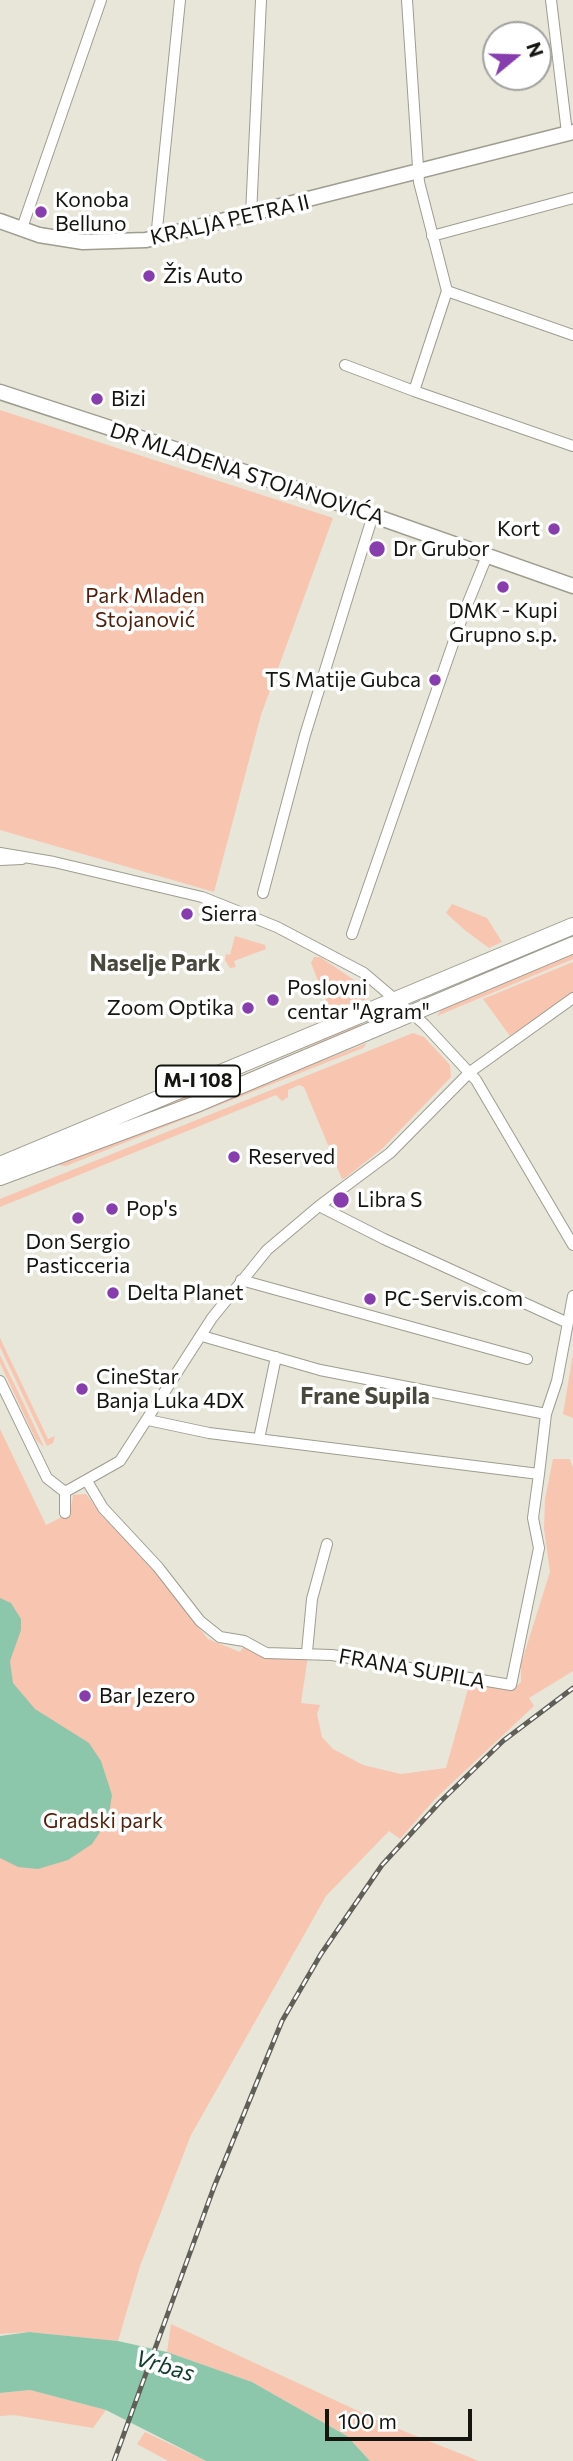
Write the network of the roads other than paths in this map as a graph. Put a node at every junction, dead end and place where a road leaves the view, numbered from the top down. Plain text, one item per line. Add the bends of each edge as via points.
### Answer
1 (101, 0) edge
2 (180, 0) edge
3 (261, 0) edge
4 (407, 0) edge
5 (551, 0) edge
6 (570, 132) edge
7 (418, 173) junction
8 (573, 198) edge
9 (250, 216) junction
10 (0, 221) edge
11 (23, 228) junction
12 (432, 236) junction
13 (156, 239) junction
14 (447, 291) junction
15 (573, 335) edge
16 (345, 365) dead end
17 (414, 391) junction
18 (0, 392) edge
19 (573, 446) edge
20 (373, 515) junction
21 (487, 556) junction
22 (573, 586) edge
23 (0, 853) edge
24 (22, 859) junction
25 (0, 860) edge
26 (263, 892) dead end
27 (573, 926) edge
28 (352, 934) dead end
29 (573, 945) edge
30 (573, 998) edge
31 (397, 1000) junction
32 (412, 1014) junction
33 (470, 1072) junction
34 (0, 1165) edge
35 (0, 1177) edge
36 (319, 1206) junction
37 (573, 1245) edge
38 (242, 1280) junction
39 (573, 1296) edge
40 (568, 1323) junction
41 (202, 1336) junction
42 (276, 1357) junction
43 (527, 1359) dead end
44 (0, 1381) edge
45 (546, 1414) junction
46 (148, 1420) junction
47 (259, 1439) junction
48 (540, 1474) junction
49 (87, 1481) junction
50 (65, 1492) junction
51 (65, 1513) dead end
52 (327, 1544) dead end
53 (307, 1652) junction

1 - 11 street
2 - 13 street
3 - 9 street
4 - 7 street
5 - 6 street
6 - 7 main road, KRALJA PETRA II
7 - 9 main road, KRALJA PETRA II
7 - 12 street
8 - 12 street
9 - 13 main road, KRALJA PETRA II
10 - 11 main road, KRALJA PETRA II
11 - 13 main road, KRALJA PETRA II via 83,242
12 - 14 street
14 - 15 street
14 - 17 street
16 - 17 street
17 - 19 street
18 - 20 main road, DR MLADENA STOJANOVIĆA
20 - 21 main road, DR MLADENA STOJANOVIĆA
20 - 26 street via 305,735
21 - 22 main road, DR MLADENA STOJANOVIĆA
21 - 28 street
23 - 24 street
24 - 25 street
24 - 31 street via 54,862 202,897 348,963
27 - 31 main road, M-I 108
29 - 32 main road, M-I 108
30 - 33 street
31 - 32 street
31 - 34 main road, M-I 108
32 - 33 street
32 - 35 main road, M-I 108 via 144,1125
33 - 36 street via 390,1153
33 - 37 street
36 - 38 street via 279,1239
36 - 40 street
38 - 41 street
38 - 43 street
39 - 40 street, FRANA SUPILA
40 - 45 street, FRANA SUPILA
41 - 42 street
41 - 46 street
42 - 45 street via 320,1370
42 - 47 street
44 - 50 street via 47,1478
45 - 48 street, FRANA SUPILA
46 - 47 street
46 - 49 street via 120,1461
47 - 48 street
48 - 53 street, FRANA SUPILA via 533,1518 539,1548 511,1685
49 - 50 street
49 - 53 street, FRANA SUPILA via 103,1508 209,1630 266,1653
50 - 51 street
52 - 53 street via 312,1598

